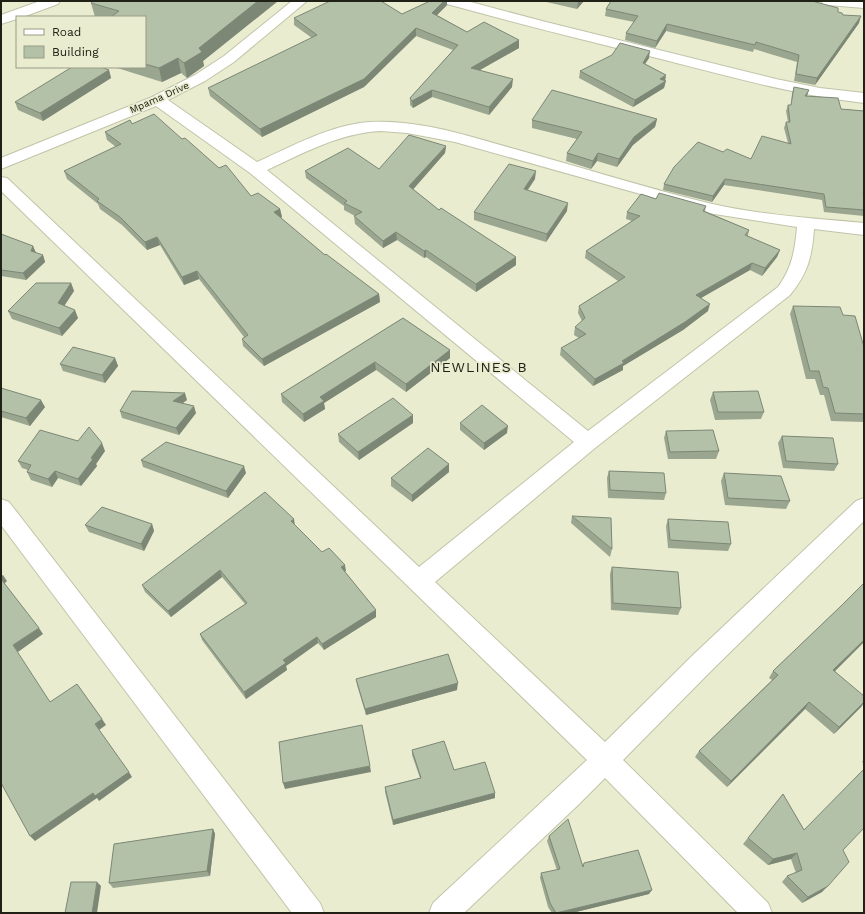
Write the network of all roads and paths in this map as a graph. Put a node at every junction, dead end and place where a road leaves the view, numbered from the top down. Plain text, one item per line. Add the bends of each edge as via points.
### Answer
1 (53, 1) edge
2 (300, 1) edge
3 (452, 1) edge
4 (828, 1) edge
5 (864, 4) edge
6 (1, 20) edge
7 (864, 98) edge
8 (156, 100) junction
9 (1, 164) edge
10 (256, 169) junction
11 (1, 182) edge
12 (806, 223) junction
13 (864, 229) edge
14 (588, 442) junction
15 (864, 507) edge
16 (1, 508) edge
17 (419, 581) junction
18 (605, 760) junction
19 (310, 913) edge
20 (443, 913) edge
21 (758, 913) edge

1 - 6 street
2 - 8 street, Mpama Drive via 230,59 200,78
3 - 7 street via 765,80
4 - 5 street
8 - 9 street, Mpama Drive
8 - 10 street
10 - 12 street via 336,134 356,128 416,129 458,138 708,208
10 - 14 street
11 - 17 street
12 - 13 street
12 - 14 street via 802,259 794,279 784,291
14 - 17 street
15 - 18 street
16 - 19 street
17 - 18 street
18 - 20 street
18 - 21 street

